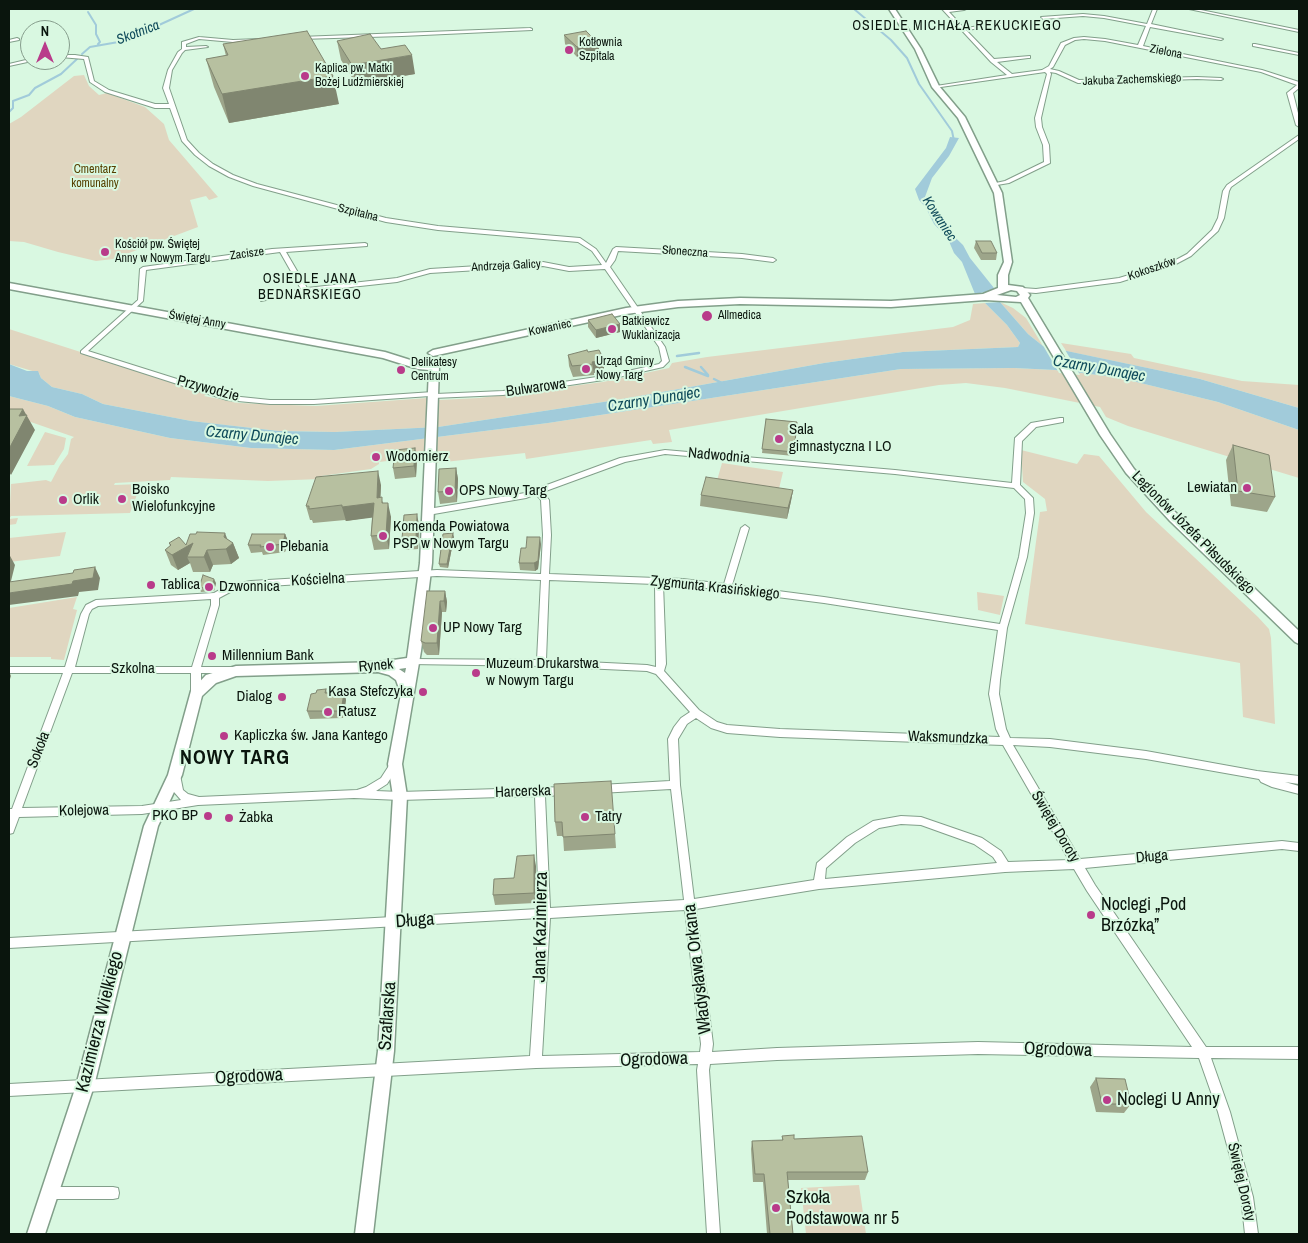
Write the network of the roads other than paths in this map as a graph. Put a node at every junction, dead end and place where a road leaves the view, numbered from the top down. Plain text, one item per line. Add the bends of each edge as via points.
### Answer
1 (892, 9) edge
2 (964, 9) edge
3 (1155, 9) edge
4 (1191, 9) edge
5 (945, 10) edge
6 (1043, 18) dead end
7 (1013, 23) dead end
8 (1150, 26) junction
9 (530, 29) dead end
10 (963, 29) junction
11 (1299, 31) edge
12 (296, 38) edge
13 (17, 39) dead end
14 (271, 39) edge
15 (1221, 39) dead end
16 (9, 41) edge
17 (1255, 45) dead end
18 (206, 47) dead end
19 (1140, 47) junction
20 (184, 49) junction
21 (1299, 54) edge
22 (70, 56) edge
23 (1028, 57) dead end
24 (993, 61) junction
25 (1046, 70) junction
26 (1011, 76) junction
27 (1221, 80) dead end
28 (1299, 85) edge
29 (936, 87) junction
30 (172, 106) junction
31 (1299, 125) edge
32 (1299, 137) edge
33 (993, 185) junction
34 (365, 245) dead end
35 (282, 250) junction
36 (773, 260) dead end
37 (606, 266) junction
38 (1006, 272) junction
39 (9, 286) edge
40 (305, 290) junction
41 (1021, 293) junction
42 (1005, 294) junction
43 (263, 300) dead end
44 (133, 309) junction
45 (636, 310) junction
46 (1033, 317) junction
47 (426, 359) junction
48 (433, 395) junction
49 (1060, 420) dead end
50 (1016, 486) junction
51 (538, 491) junction
52 (428, 512) junction
53 (745, 528) dead end
54 (425, 574) junction
55 (546, 577) junction
56 (659, 581) junction
57 (727, 587) junction
58 (215, 601) junction
59 (1003, 628) junction
60 (1299, 639) edge
61 (413, 662) junction
62 (541, 663) junction
63 (379, 667) junction
64 (196, 669) junction
65 (9, 670) edge
66 (70, 670) junction
67 (236, 670) junction
68 (659, 672) junction
69 (406, 693) junction
70 (196, 696) junction
71 (696, 713) junction
72 (1006, 740) junction
73 (395, 764) junction
74 (175, 775) junction
75 (1257, 775) junction
76 (1299, 780) edge
77 (675, 785) junction
78 (1299, 790) edge
79 (540, 792) junction
80 (354, 794) junction
81 (400, 796) junction
82 (198, 800) junction
83 (159, 808) junction
84 (12, 813) edge
85 (9, 830) edge
86 (1299, 847) edge
87 (1077, 864) junction
88 (1005, 868) junction
89 (819, 884) junction
90 (690, 904) junction
91 (543, 912) junction
92 (394, 922) junction
93 (122, 937) junction
94 (9, 943) edge
95 (1202, 1053) junction
96 (1299, 1053) edge
97 (704, 1058) junction
98 (536, 1062) junction
99 (384, 1070) junction
100 (85, 1086) junction
101 (9, 1090) edge
102 (112, 1192) dead end
103 (49, 1193) junction
104 (36, 1234) edge
105 (364, 1234) edge
106 (714, 1234) edge
107 (1252, 1234) edge

1 - 29 street via 918,49
2 - 5 street
3 - 8 street
4 - 11 street
5 - 10 street
6 - 8 street via 1093,16
7 - 10 street
8 - 15 street
8 - 19 street
9 - 12 street
10 - 24 street
13 - 16 street
14 - 20 street via 233,41 199,38 184,43
17 - 21 street
18 - 20 street
19 - 25 street, Zielona via 1096,39 1074,39 1060,46 1053,64
19 - 28 street, Zielona via 1262,70
20 - 30 street, Szpitalna via 167,78
22 - 30 street via 86,58 92,82 107,91 155,106
23 - 24 street
24 - 26 street
25 - 26 street
25 - 27 street, Jakuba Zachemskiego via 1078,82
25 - 33 street, Zielona via 1049,74 1038,118 1046,145 1047,163
26 - 29 street
28 - 31 street via 1290,93
29 - 33 street via 961,118
30 - 37 street, Szpitalna via 184,140 196,154 219,170 246,182 411,225 575,238 589,245
32 - 41 street, Kokoszków via 1229,186 1219,225 1189,255 1163,268 1126,279
33 - 38 street via 1001,207 1008,262
34 - 35 street, Zacisze
35 - 40 street
35 - 44 street, Zacisze via 142,269 141,300
36 - 37 street, Słoneczna via 616,249
37 - 40 street, Andrzeja Galicy via 569,269 543,264 430,271 407,278
37 - 45 street, Szpitalna
38 - 41 street
38 - 42 street via 1003,275
39 - 44 street, Świętej Anny
40 - 43 street, Andrzeja Galicy
41 - 42 street
41 - 42 street
41 - 46 street, Legionów Józefa Piłsudskiego
42 - 45 street, Kowaniec via 891,304 712,302
42 - 46 street, Legionów Józefa Piłsudskiego
44 - 47 street, Świętej Anny via 385,355
44 - 48 street, Przywodzie via 84,352 230,398 314,402
45 - 47 street, Kowaniec via 473,344
45 - 48 street, Bulwarowa via 662,347 666,362 660,366 502,393
46 - 60 street, Legionów Józefa Piłsudskiego via 1117,454 1147,490
47 - 48 street
48 - 52 street
49 - 50 street via 1034,425 1018,440
50 - 51 street, Nadwodnia via 665,452 623,460
50 - 59 street, Świętej Doroty via 1029,498 1030,513 1023,557
51 - 52 street, Nadwodnia via 494,502
51 - 55 street via 545,500
52 - 54 street
53 - 57 street
54 - 55 street, Zygmunta Krasińskiego
54 - 58 street, Kościelna via 251,584 232,587
54 - 61 street
55 - 56 street, Zygmunta Krasińskiego
55 - 62 street
56 - 57 street, Zygmunta Krasińskiego
56 - 68 street
57 - 59 street, Zygmunta Krasińskiego
58 - 64 street
58 - 66 street, Kościelna via 96,603 85,614
59 - 72 street, Świętej Doroty via 994,694
61 - 62 street
61 - 63 street, Rynek
61 - 69 street, Rynek
62 - 68 street via 647,668
63 - 67 street, Rynek
63 - 69 street via 401,677
64 - 66 street, Szkolna
64 - 67 street, Rynek
64 - 70 street, Rynek
65 - 66 street, Szkolna
66 - 84 street, Sokoła
67 - 70 street, Rynek via 211,679
68 - 71 street, Waksmundzka
69 - 73 street, Rynek
70 - 74 street, Rynek
71 - 72 street, Waksmundzka via 714,725 739,730
71 - 77 street, Władysława Orkana via 676,730 673,739
72 - 75 street, Waksmundzka via 1146,755
72 - 87 street, Świętej Doroty
73 - 80 street, Rynek via 384,781 368,791
73 - 81 street, Rynek
74 - 82 street via 179,792
74 - 83 street, Rynek
75 - 76 street, Waksmundzka
75 - 78 street, Waksmundzka
77 - 79 street, Harcerska
77 - 90 street, Władysława Orkana
79 - 81 street, Harcerska
79 - 91 street, Jana Kazimierza
80 - 81 street, Rynek
80 - 82 street, Rynek
81 - 92 street, Szaflarska
82 - 83 street, Rynek
83 - 84 street, Kolejowa
83 - 93 street, Kazimierza Wielkiego via 151,826
84 - 85 street, Sokoła
86 - 87 street, Długa via 1282,845
87 - 88 street, Długa
87 - 95 street, Świętej Doroty
88 - 89 street, Długa
88 - 89 street via 997,854 978,841 920,821 901,820 877,824 851,840 821,866
89 - 90 street, Długa
90 - 91 street, Długa
90 - 97 street, Władysława Orkana via 707,1044
91 - 92 street, Długa
91 - 98 street, Jana Kazimierza via 545,923
92 - 93 street, Długa
92 - 99 street, Szaflarska
93 - 94 street, Długa
93 - 100 street, Kazimierza Wielkiego
95 - 96 street, Ogrodowa
95 - 97 street, Ogrodowa via 978,1048
95 - 107 street, Świętej Doroty via 1224,1112 1247,1197
97 - 98 street, Ogrodowa
97 - 106 street, Władysława Orkana
98 - 99 street, Ogrodowa
99 - 100 street, Ogrodowa
99 - 105 street, Szaflarska
100 - 101 street, Ogrodowa
100 - 103 street, Kazimierza Wielkiego
102 - 103 street
103 - 104 street, Kazimierza Wielkiego

